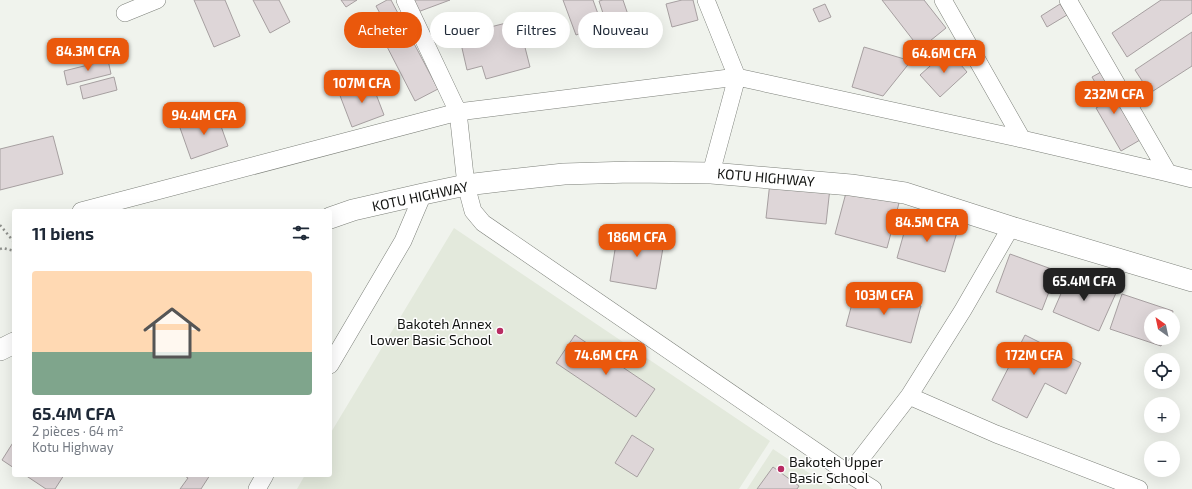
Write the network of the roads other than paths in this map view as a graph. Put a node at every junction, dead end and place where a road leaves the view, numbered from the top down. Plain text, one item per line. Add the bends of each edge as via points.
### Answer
1 (157, 0) edge
2 (405, 0) edge
3 (706, 0) edge
4 (943, 0) edge
5 (1068, 0) edge
6 (125, 13) dead end
7 (737, 77) junction
8 (458, 112) junction
9 (1022, 138) junction
10 (711, 173) junction
11 (1168, 174) junction
12 (1192, 179) edge
13 (466, 185) junction
14 (423, 194) junction
15 (89, 209) edge
16 (332, 217) edge
17 (1011, 226) junction
18 (1192, 281) edge
19 (12, 344) edge
20 (0, 350) edge
21 (332, 362) edge
22 (909, 396) junction
23 (849, 474) junction
24 (264, 477) edge
25 (257, 489) edge
26 (873, 489) edge
27 (1139, 489) edge

1 - 6 street
2 - 8 street
3 - 7 street
4 - 9 street
5 - 11 street
7 - 8 street
7 - 9 street
7 - 10 street
8 - 13 street
8 - 15 street
9 - 11 street
10 - 13 street, KOTU HIGHWAY via 564,174
10 - 17 street, KOTU HIGHWAY via 851,185 905,193
11 - 12 street
13 - 14 street, KOTU HIGHWAY
13 - 23 street via 474,211 483,223
14 - 16 street, KOTU HIGHWAY
14 - 21 street via 403,241
17 - 18 street, KOTU HIGHWAY
17 - 22 street via 963,310
19 - 20 street
22 - 23 street
22 - 27 street via 996,434
23 - 26 street
24 - 25 street

